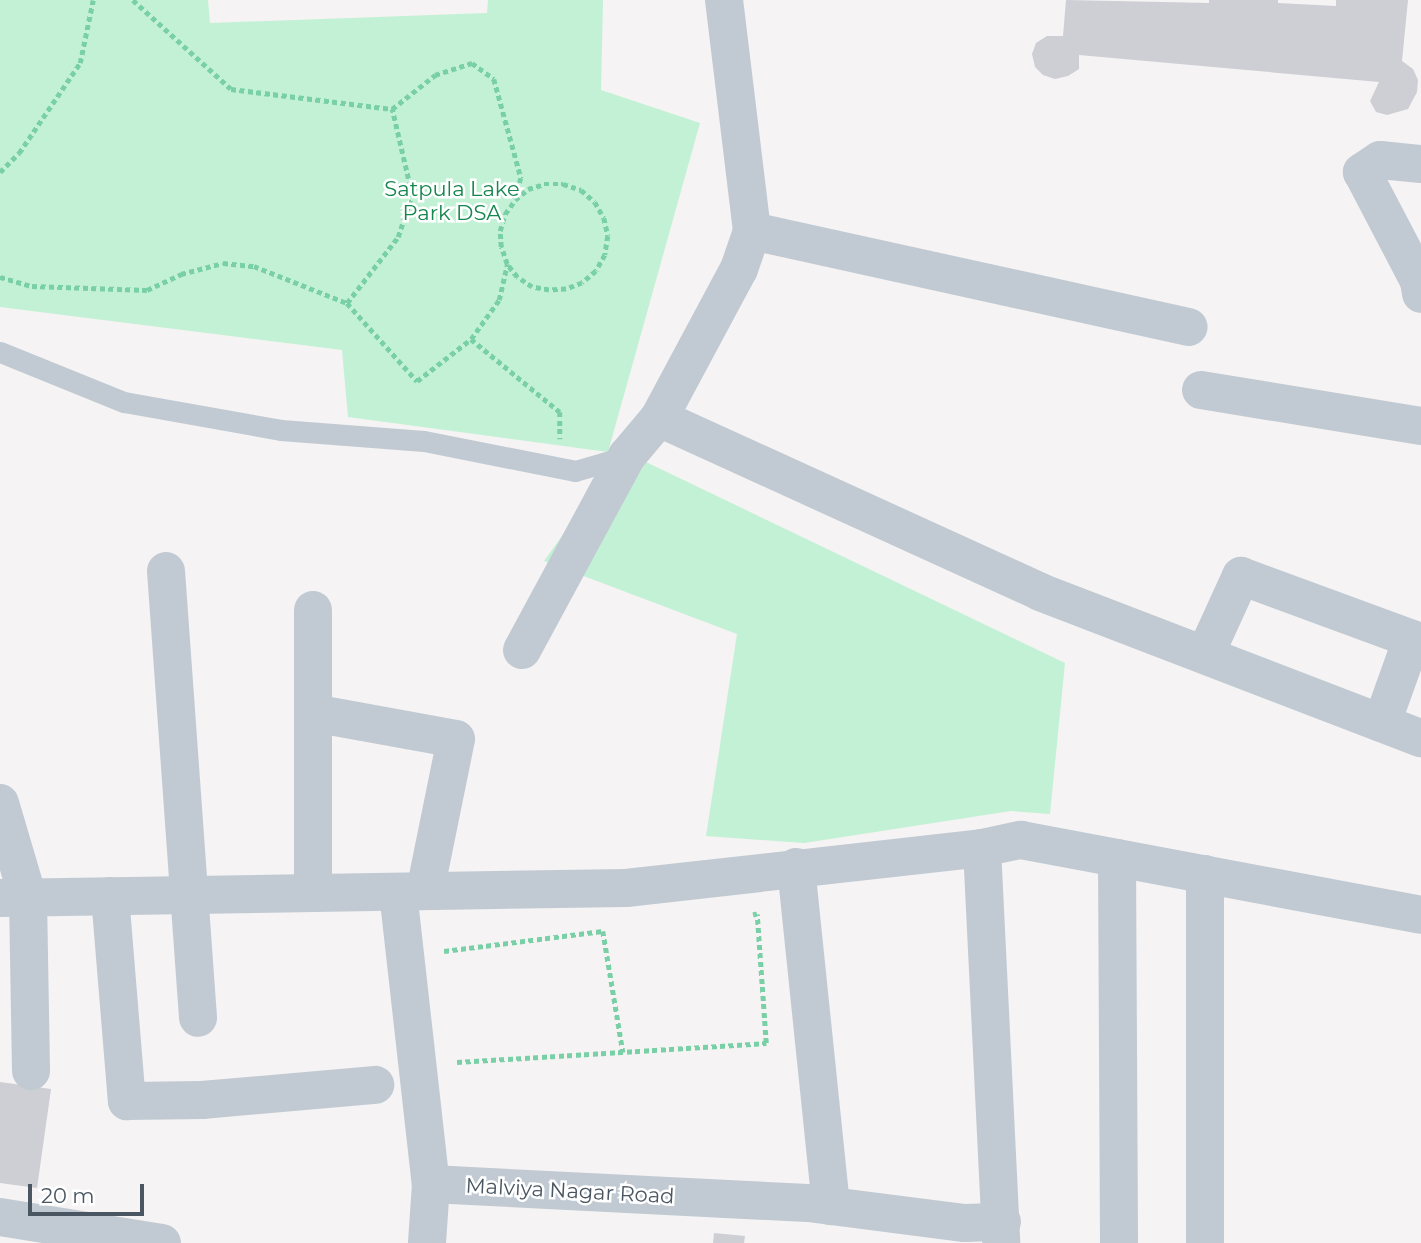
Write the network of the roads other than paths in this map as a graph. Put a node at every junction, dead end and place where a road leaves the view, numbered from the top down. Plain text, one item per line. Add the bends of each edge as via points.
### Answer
1 (724, 0) edge
2 (1421, 164) edge
3 (752, 231) junction
4 (1421, 294) edge
5 (1189, 327) dead end
6 (0, 352) edge
7 (1201, 390) dead end
8 (659, 418) junction
9 (1421, 426) edge
10 (627, 456) junction
11 (166, 571) dead end
12 (313, 610) dead end
13 (522, 650) dead end
14 (1205, 655) junction
15 (313, 713) junction
16 (1382, 723) junction
17 (1421, 738) edge
18 (0, 803) edge
19 (982, 848) junction
20 (1117, 858) junction
21 (796, 867) junction
22 (1205, 874) junction
23 (412, 892) junction
24 (313, 893) junction
25 (191, 895) junction
26 (110, 896) junction
27 (14, 898) edge
28 (1421, 915) edge
29 (198, 1018) dead end
30 (31, 1071) dead end
31 (375, 1085) dead end
32 (431, 1184) junction
33 (831, 1206) junction
34 (0, 1217) edge
35 (1001, 1232) edge
36 (162, 1243) edge
37 (427, 1243) edge
38 (1119, 1243) edge
39 (1205, 1243) edge

1 - 3 street
2 - 4 street via 1380,160 1362,172 1419,281
3 - 5 street
3 - 8 street via 739,269
6 - 10 lane via 124,402 281,430 424,441 575,471
7 - 9 street
8 - 10 street
8 - 14 street via 1040,592
10 - 13 street
11 - 25 street
12 - 15 street
14 - 16 street
14 - 16 street via 1241,576 1412,639
15 - 23 street via 456,739
15 - 24 street
16 - 17 street
18 - 27 street
19 - 20 street via 1021,840
19 - 21 street
19 - 35 street
20 - 22 street
20 - 38 street
21 - 23 street via 600,888
21 - 33 street
22 - 28 street
22 - 39 street
23 - 24 street
23 - 32 street
24 - 25 street
25 - 26 street
25 - 29 street
26 - 27 street
26 - 31 street via 127,1101 202,1100
27 - 30 street
32 - 33 street, Malviya Nagar Road
32 - 37 street
33 - 35 street, Malviya Nagar Road
34 - 36 street

